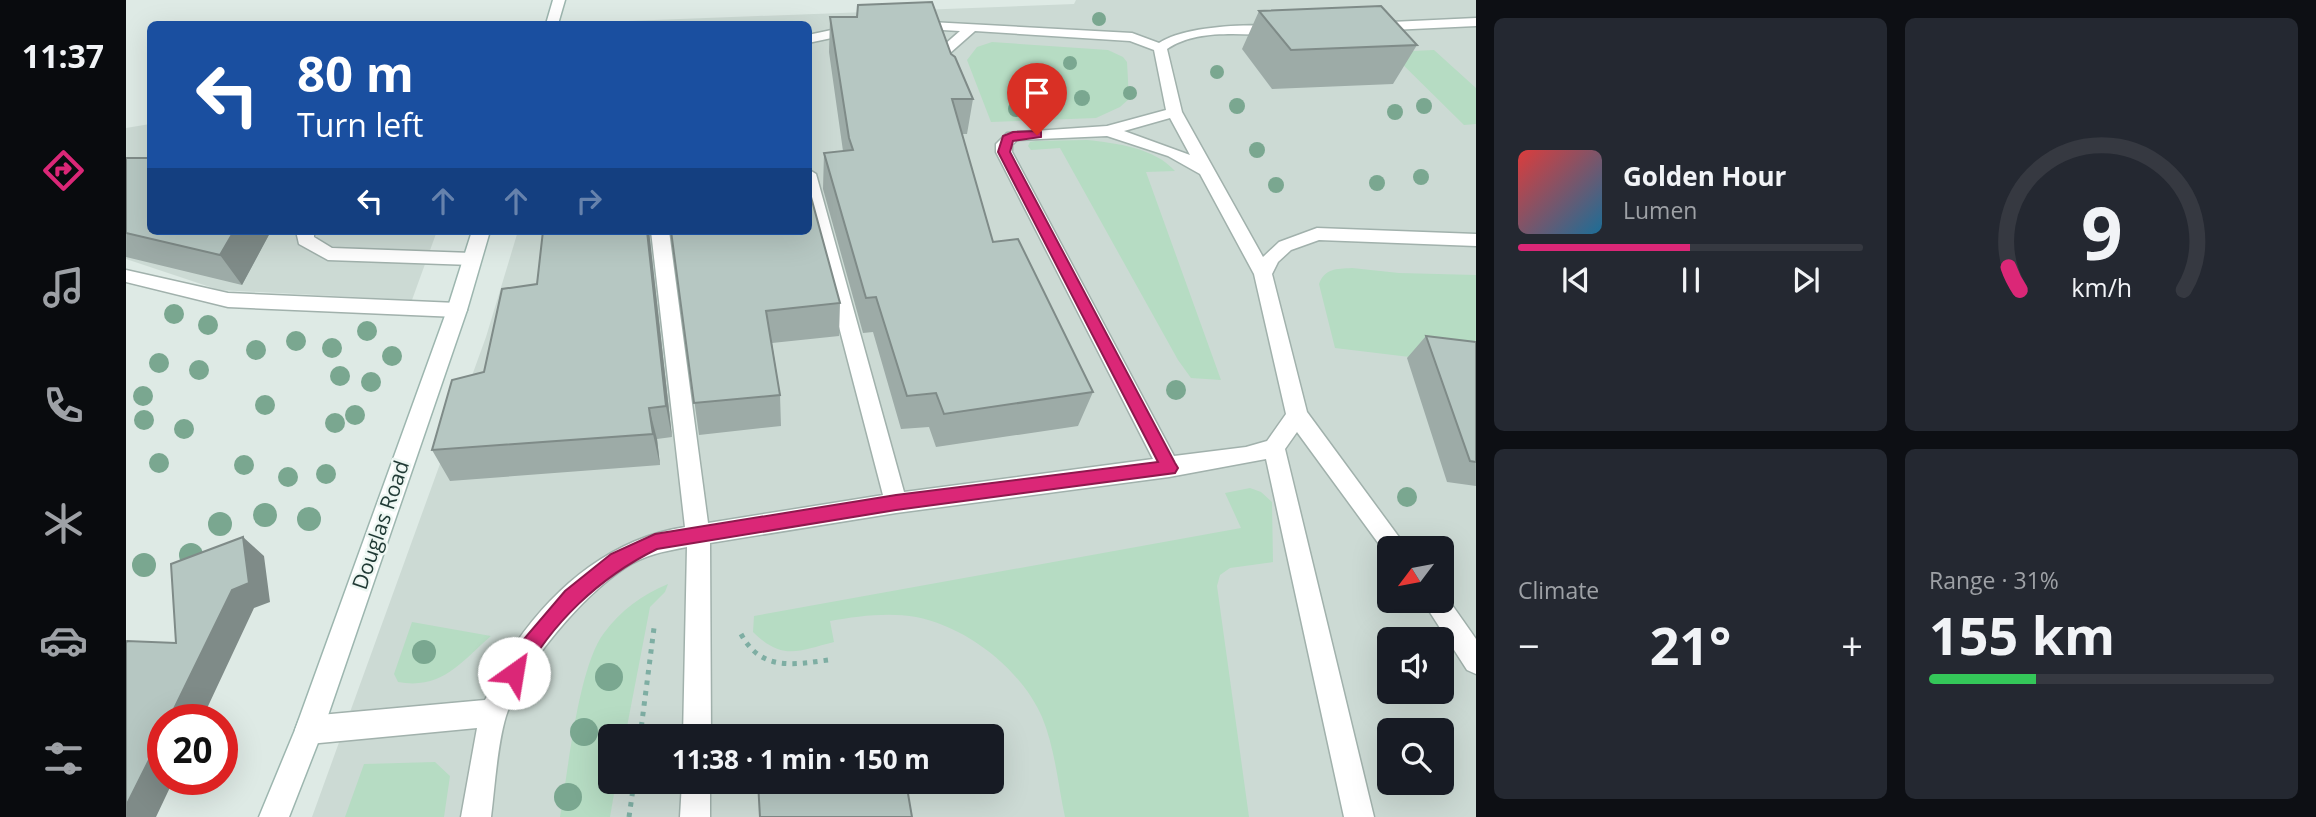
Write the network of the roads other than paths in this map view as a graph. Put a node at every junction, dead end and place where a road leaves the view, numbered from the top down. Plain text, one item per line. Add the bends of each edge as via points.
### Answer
1 (559, 0) edge
2 (553, 21) edge
3 (1476, 22) edge
4 (895, 24) edge
5 (870, 27) edge
6 (972, 27) junction
7 (1358, 27) edge
8 (1292, 30) edge
9 (812, 38) edge
10 (1160, 48) junction
11 (955, 88) edge
12 (1174, 112) junction
13 (1108, 131) junction
14 (1208, 173) junction
15 (812, 189) edge
16 (304, 235) edge
17 (480, 235) edge
18 (660, 235) edge
19 (1476, 240) edge
20 (472, 258) junction
21 (1263, 274) junction
22 (126, 276) edge
23 (457, 310) junction
24 (1297, 415) junction
25 (1274, 447) junction
26 (1169, 468) junction
27 (896, 503) junction
28 (698, 535) junction
29 (1386, 536) edge
30 (1446, 613) edge
31 (1469, 637) edge
32 (1476, 661) edge
33 (493, 713) junction
34 (697, 724) edge
35 (309, 730) junction
36 (696, 794) edge
37 (274, 817) edge
38 (476, 817) edge
39 (695, 817) edge
40 (1359, 817) edge

1 - 2 main road
3 - 7 main road
4 - 6 main road
5 - 9 main road
6 - 10 main road via 1132,37
6 - 11 main road via 943,52
8 - 10 main road via 1187,35
10 - 12 main road
12 - 13 main road
12 - 14 main road
13 - 14 main road via 1174,153
13 - 26 main road via 1013,136 1004,144 1004,152
14 - 21 main road
15 - 27 main road
16 - 20 main road via 305,240 328,254
17 - 20 main road, Douglas Road
18 - 28 main road
19 - 21 main road via 1317,234 1285,246 1271,258
20 - 23 main road, Douglas Road
21 - 24 main road
22 - 23 main road via 229,300
23 - 35 main road, Douglas Road
24 - 25 main road
24 - 29 main road
25 - 26 main road
25 - 40 main road
26 - 27 main road
27 - 28 main road
28 - 33 main road via 655,542 618,559 572,597 525,652
28 - 34 main road
30 - 31 main road
31 - 32 main road
33 - 35 main road
33 - 38 main road
35 - 37 main road, Douglas Road
36 - 39 main road

